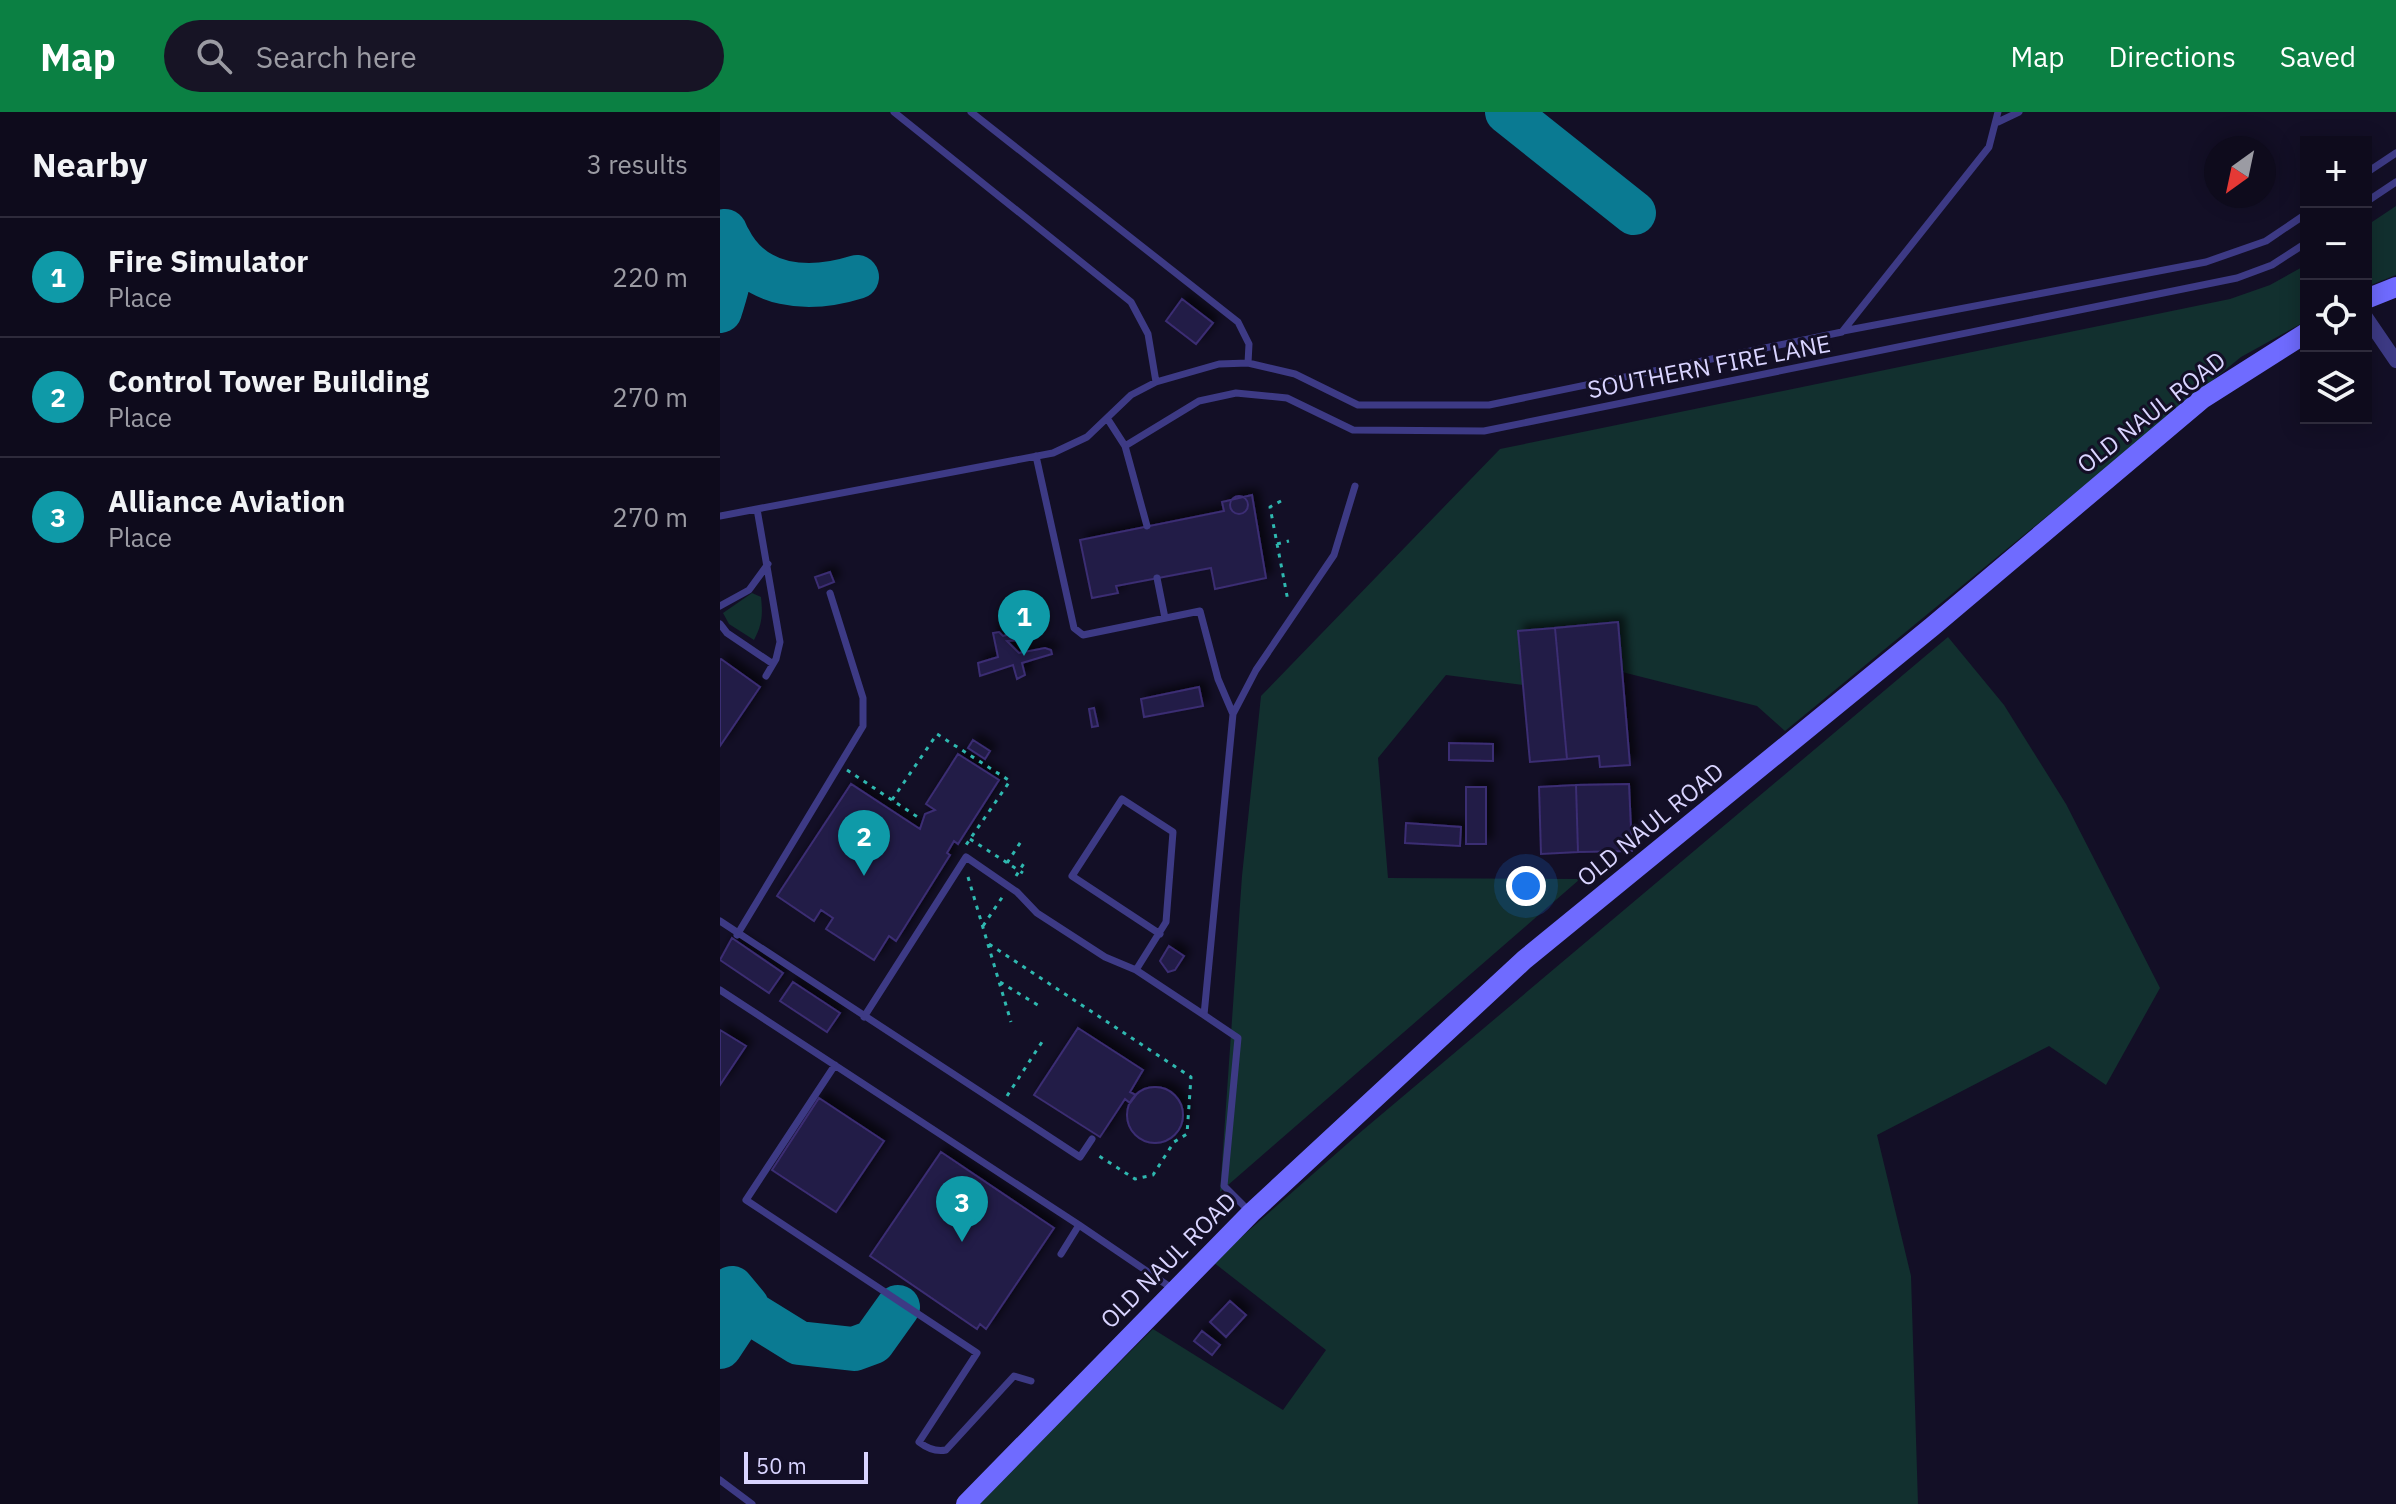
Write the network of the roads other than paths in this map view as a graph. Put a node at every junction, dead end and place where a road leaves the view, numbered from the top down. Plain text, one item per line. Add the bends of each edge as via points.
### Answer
1 (894, 112) edge
2 (971, 112) edge
3 (1998, 112) edge
4 (2019, 112) edge
5 (1998, 122) junction
6 (2396, 153) edge
7 (2372, 169) edge
8 (2396, 182) edge
9 (2372, 198) edge
10 (2300, 218) edge
11 (2300, 247) edge
12 (2396, 287) edge
13 (2372, 297) edge
14 (2372, 326) edge
15 (1842, 332) junction
16 (2300, 337) edge
17 (2396, 361) edge
18 (1248, 363) junction
19 (1156, 382) junction
20 (1107, 418) junction
21 (1125, 446) junction
22 (1036, 456) junction
23 (1355, 486) dead end
24 (757, 509) junction
25 (720, 516) edge
26 (1147, 526) dead end
27 (768, 564) junction
28 (1157, 578) dead end
29 (830, 593) dead end
30 (720, 606) edge
31 (1165, 618) junction
32 (720, 624) edge
33 (773, 664) junction
34 (766, 676) dead end
35 (1233, 714) junction
36 (720, 921) edge
37 (1160, 934) junction
38 (737, 935) junction
39 (1136, 970) junction
40 (720, 990) edge
41 (1204, 1015) junction
42 (864, 1017) junction
43 (835, 1065) junction
44 (1092, 1139) dead end
45 (1251, 1213) junction
46 (1079, 1225) junction
47 (1061, 1254) dead end
48 (1174, 1289) junction
49 (1031, 1381) dead end
50 (720, 1480) edge
51 (752, 1504) edge
52 (966, 1504) edge

1 - 19 lane via 1131,302 1148,334
2 - 18 lane via 1238,322 1249,344
3 - 5 lane
4 - 5 lane
5 - 15 lane via 1973,169
6 - 7 lane
8 - 9 lane
10 - 15 lane via 2266,241 2206,262
11 - 21 lane, SOUTHERN FIRE LANE via 2237,278 1484,431 1353,430 1287,398 1236,393 1199,401
12 - 13 main road
14 - 17 street
15 - 18 lane via 1489,405 1358,405 1295,374
16 - 45 main road, OLD NAUL ROAD via 2202,399 1524,960
18 - 19 lane via 1219,364
19 - 20 lane via 1131,395
20 - 21 lane
20 - 22 lane via 1087,437
21 - 26 lane
22 - 24 lane
22 - 31 lane via 1074,628 1083,635
23 - 35 lane via 1334,555 1256,670
24 - 25 lane
24 - 27 lane
27 - 30 lane via 749,590
27 - 33 lane via 780,642
28 - 31 lane
29 - 38 lane via 863,698 863,726
31 - 35 lane via 1200,611
32 - 33 lane
33 - 34 lane
35 - 41 lane
36 - 38 lane
37 - 37 lane via 1072,876 1122,799 1173,832 1166,922
37 - 39 lane
38 - 42 lane
39 - 41 lane
39 - 42 lane via 1105,957 1037,913 1017,892 966,857
40 - 43 lane
41 - 45 lane via 1238,1038 1224,1186
42 - 44 lane via 1080,1157
43 - 46 lane
43 - 49 lane via 746,1200 977,1353 919,1442 924,1446 946,1450 1014,1376
45 - 48 main road, OLD NAUL ROAD
46 - 47 lane
46 - 48 lane
48 - 52 main road, OLD NAUL ROAD via 1058,1403
50 - 51 lane

